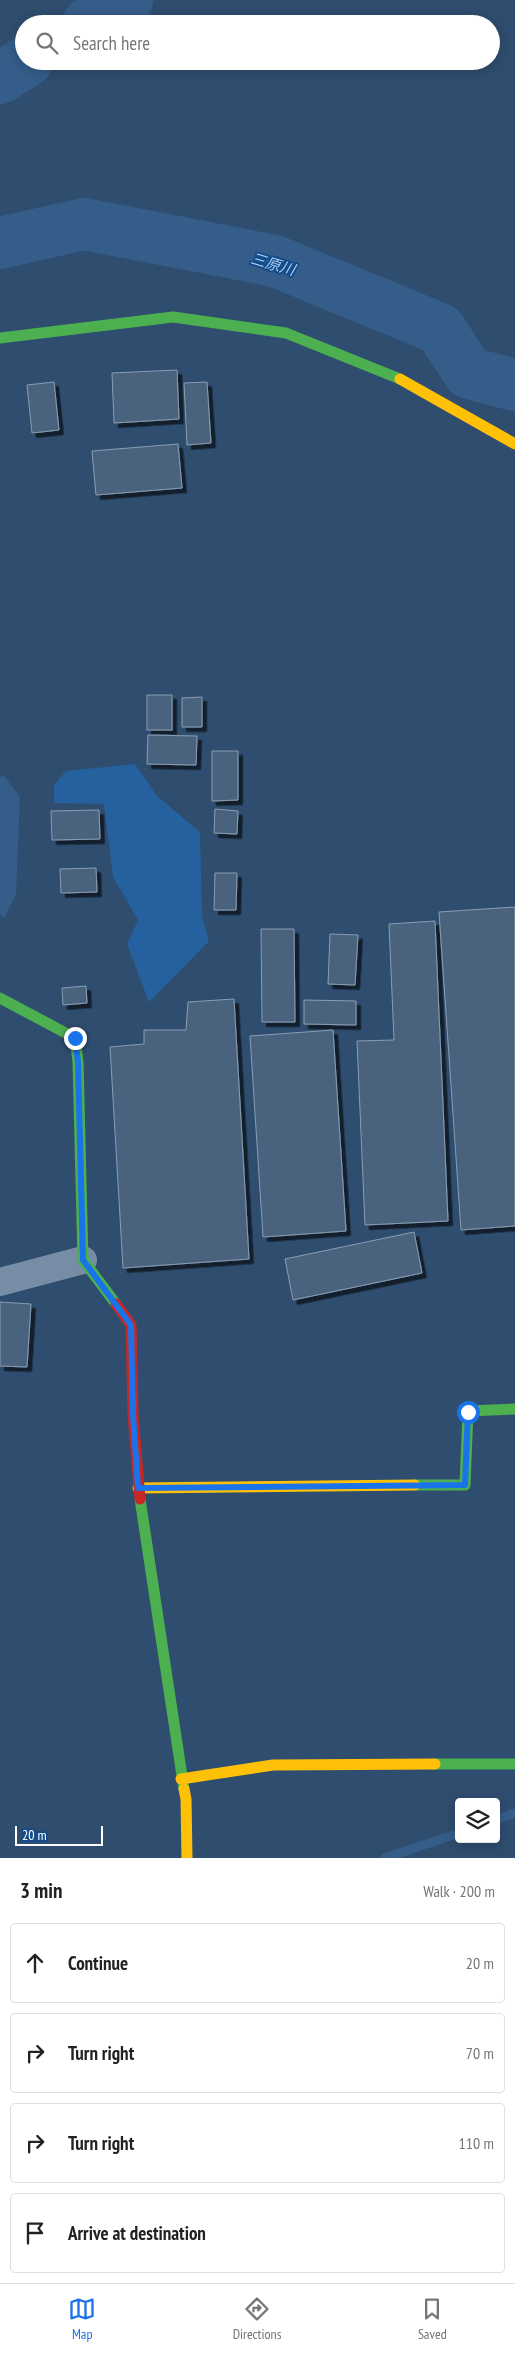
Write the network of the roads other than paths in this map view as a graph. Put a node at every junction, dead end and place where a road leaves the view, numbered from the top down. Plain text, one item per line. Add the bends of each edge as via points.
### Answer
1 (0, 338) edge
2 (515, 444) edge
3 (0, 998) edge
4 (83, 1260) junction
5 (0, 1282) edge
6 (515, 1409) edge
7 (138, 1488) junction
8 (515, 1764) edge
9 (181, 1779) junction
10 (187, 1858) edge

1 - 2 street via 173,317 286,333 408,382
3 - 4 street via 75,1038
4 - 5 street
4 - 7 street via 131,1325
6 - 7 street via 468,1412 465,1485
7 - 9 street
8 - 9 street via 273,1765
9 - 10 street via 186,1799

